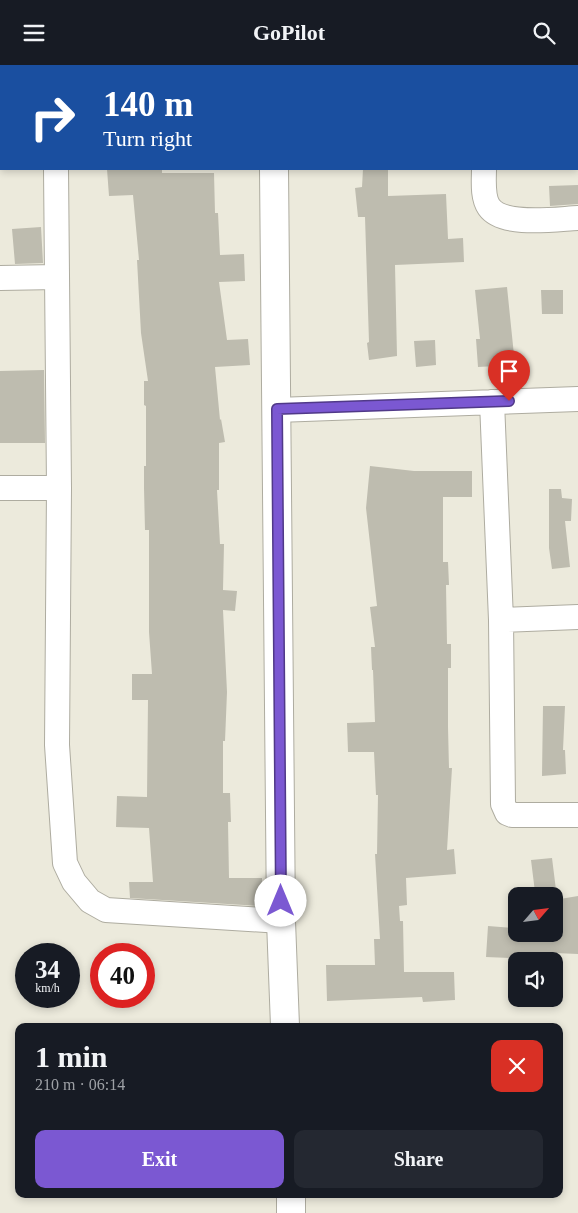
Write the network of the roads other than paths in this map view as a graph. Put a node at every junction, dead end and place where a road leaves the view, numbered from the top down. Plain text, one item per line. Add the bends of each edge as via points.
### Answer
1 (56, 170) edge
2 (274, 170) edge
3 (484, 170) edge
4 (578, 218) edge
5 (57, 277) junction
6 (0, 278) edge
7 (578, 399) edge
8 (492, 402) junction
9 (277, 409) junction
10 (0, 488) edge
11 (59, 488) junction
12 (578, 617) edge
13 (501, 620) junction
14 (578, 815) edge
15 (281, 921) junction
16 (285, 1023) edge
17 (290, 1198) edge
18 (291, 1213) edge

1 - 5 street
2 - 9 street
3 - 4 street via 488,207 500,216 517,220
5 - 6 street
5 - 11 street
7 - 8 street
8 - 9 street
8 - 13 street
9 - 15 street
10 - 11 street
11 - 15 street via 57,745 65,863 74,882 90,901 106,910
12 - 13 street
13 - 14 street via 503,805 512,815
15 - 16 street
17 - 18 street

